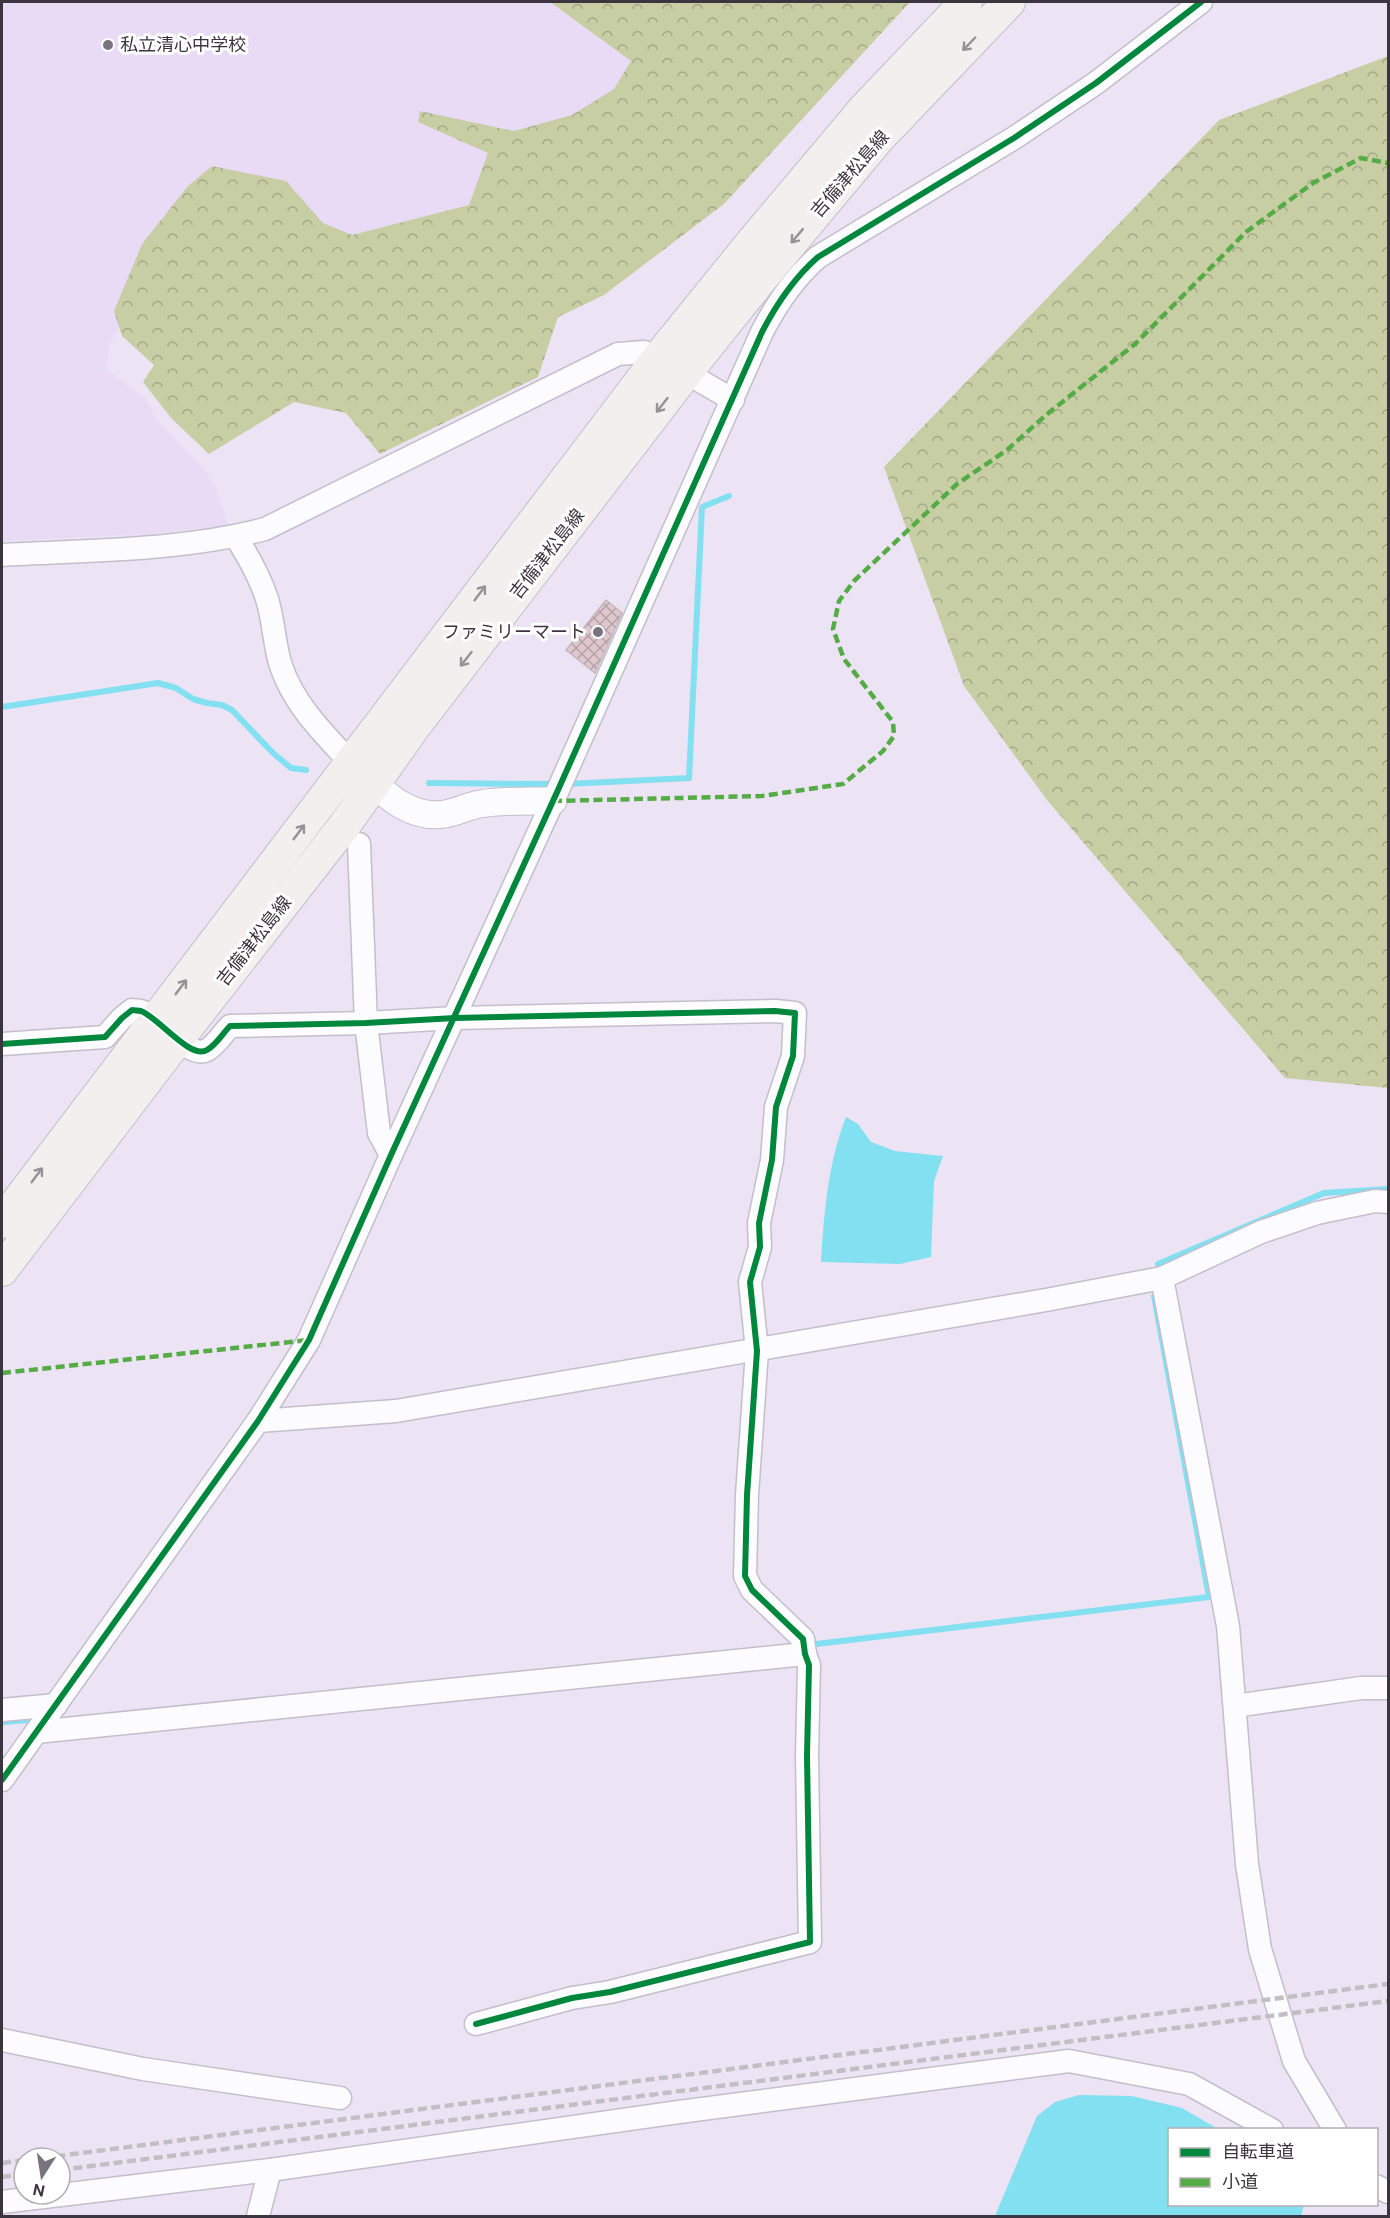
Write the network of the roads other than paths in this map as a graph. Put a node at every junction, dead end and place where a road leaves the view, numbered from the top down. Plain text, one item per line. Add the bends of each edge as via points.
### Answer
1 (966, 2) edge
2 (1009, 2) edge
3 (1201, 2) edge
4 (659, 357) junction
5 (686, 373) junction
6 (733, 400) junction
7 (236, 537) junction
8 (2, 555) edge
9 (351, 763) junction
10 (374, 784) junction
11 (558, 791) junction
12 (359, 844) dead end
13 (455, 1018) junction
14 (366, 1023) junction
15 (166, 1030) junction
16 (2, 1044) edge
17 (391, 1155) junction
18 (1389, 1202) edge
19 (2, 1222) edge
20 (2, 1270) edge
21 (1162, 1278) junction
22 (758, 1351) junction
23 (258, 1421) junction
24 (804, 1648) junction
25 (1389, 1688) edge
26 (1235, 1706) junction
27 (2, 1710) edge
28 (45, 1720) junction
29 (2, 1780) edge
30 (476, 2024) dead end
31 (2, 2040) edge
32 (340, 2098) dead end
33 (1268, 2128) edge
34 (1334, 2128) edge
35 (270, 2170) junction
36 (2, 2202) edge
37 (258, 2217) edge

1 - 4 main road, 吉備津松島線 via 865,108
2 -> 5 main road, 吉備津松島線 via 878,139
3 - 6 street via 1096,83 818,257 773,312
4 - 5 street
4 - 7 street via 644,352 618,354 265,529
9 -> 4 main road, 吉備津松島線
5 - 6 street
5 -> 10 main road, 吉備津松島線
6 - 11 street
7 - 8 street
7 - 9 street via 267,599 281,667 297,699
9 - 10 street
15 -> 9 main road, 吉備津松島線
10 - 11 street via 396,802 430,816
10 - 15 main road, 吉備津松島線 via 344,826
11 - 13 street
12 - 14 street
13 - 14 street
13 - 17 street
13 - 22 street via 795,1013 793,1056 776,1107 772,1160 759,1224 760,1247 750,1282
14 - 15 street via 230,1026 209,1049 201,1052
14 - 17 street via 379,1133
15 - 16 street via 141,1011 132,1010 105,1037
19 -> 15 main road, 吉備津松島線
15 - 20 main road, 吉備津松島線
17 - 23 street via 309,1340
18 - 21 street via 1375,1201 1317,1213 1261,1233
21 - 22 street
21 - 26 street via 1228,1626
22 - 23 street via 396,1410
22 - 24 street via 745,1576 752,1590
23 - 28 street
24 - 28 street
24 - 30 street via 809,1665 810,1942
25 - 26 street via 1361,1688
26 - 34 street via 1247,1864 1260,1949 1294,2061
27 - 28 street
28 - 29 street
31 - 32 street via 143,2069
33 - 35 street via 1189,2084 1070,2061
35 - 36 street
35 - 37 street

